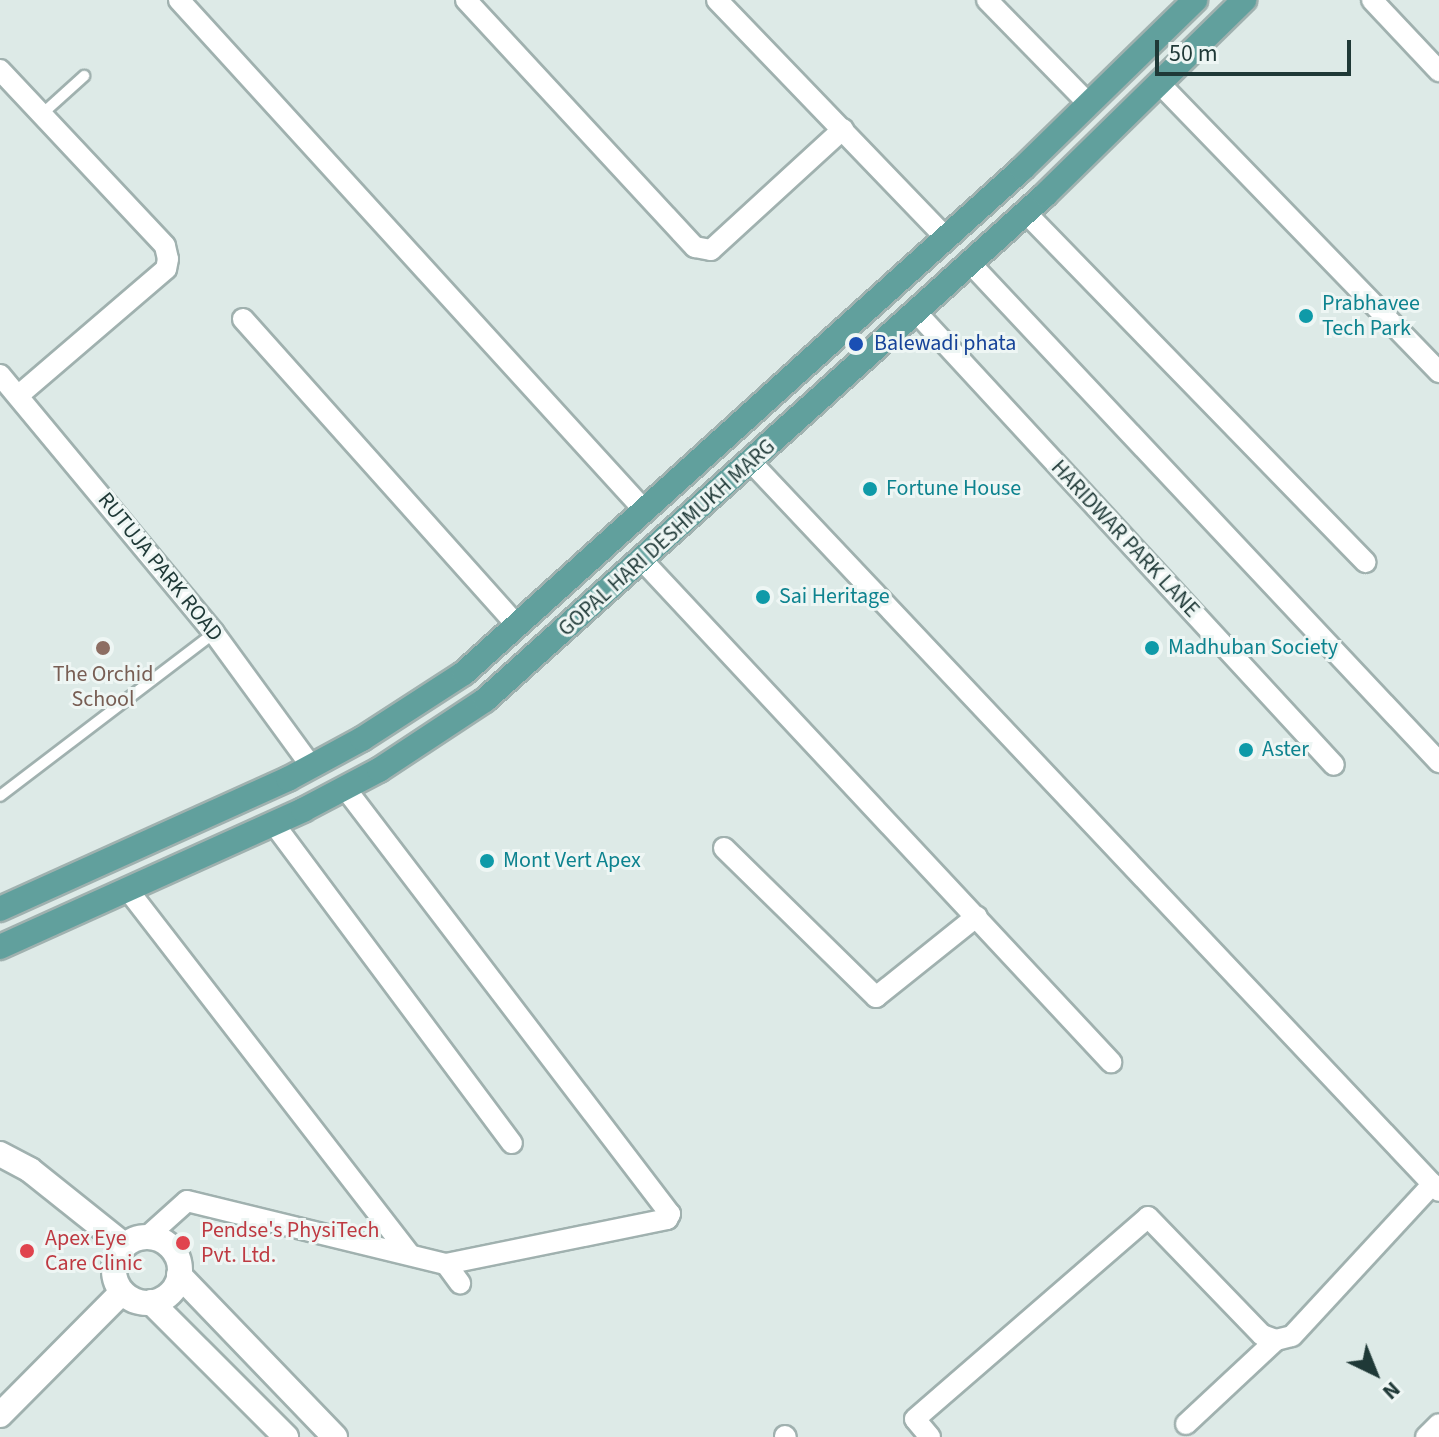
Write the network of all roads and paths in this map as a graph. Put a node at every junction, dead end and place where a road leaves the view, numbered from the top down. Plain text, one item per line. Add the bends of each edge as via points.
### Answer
1 (179, 0) edge
2 (466, 0) edge
3 (717, 0) edge
4 (987, 0) edge
5 (1195, 0) edge
6 (1244, 0) edge
7 (1372, 0) edge
8 (1161, 34) junction
9 (1186, 59) junction
10 (0, 70) edge
11 (1439, 71) edge
12 (84, 76) dead end
13 (1161, 85) junction
14 (1090, 105) junction
15 (42, 114) junction
16 (843, 129) junction
17 (1026, 213) junction
18 (946, 238) junction
19 (970, 263) junction
20 (916, 312) junction
21 (243, 319) dead end
22 (1439, 372) edge
23 (7, 386) edge
24 (751, 462) junction
25 (644, 510) junction
26 (643, 561) junction
27 (1365, 562) dead end
28 (517, 625) junction
29 (214, 633) junction
30 (1439, 762) edge
31 (1334, 765) dead end
32 (311, 766) junction
33 (345, 788) junction
34 (0, 796) edge
35 (274, 824) junction
36 (724, 848) dead end
37 (128, 890) junction
38 (0, 909) edge
39 (977, 916) junction
40 (0, 947) edge
41 (1111, 1062) dead end
42 (512, 1143) dead end
43 (0, 1154) edge
44 (1436, 1188) edge
45 (148, 1236) junction
46 (124, 1245) junction
47 (409, 1254) junction
48 (446, 1264) junction
49 (179, 1275) junction
50 (460, 1283) dead end
51 (122, 1292) junction
52 (151, 1302) junction
53 (1276, 1340) junction
54 (0, 1415) edge
55 (1186, 1424) dead end
56 (1439, 1424) edge
57 (286, 1437) edge
58 (335, 1437) edge
59 (930, 1437) edge
60 (1426, 1437) edge

1 - 25 street
2 - 16 street via 695,247 711,250
3 - 16 street
4 - 14 street
5 - 8 main road, GOPAL HARI DESHMUKH MARG
6 - 9 main road, GOPAL HARI DESHMUKH MARG
7 - 11 street
8 - 9 main road
8 - 14 main road, GOPAL HARI DESHMUKH MARG
9 - 13 main road, GOPAL HARI DESHMUKH MARG
10 - 15 street
12 - 15 lane
13 - 17 main road, GOPAL HARI DESHMUKH MARG
13 - 22 street
14 - 18 main road, GOPAL HARI DESHMUKH MARG
15 - 23 street via 165,246 168,259 166,269
16 - 18 street
17 - 19 main road, GOPAL HARI DESHMUKH MARG
17 - 27 street
18 - 25 main road, GOPAL HARI DESHMUKH MARG
19 - 20 main road, GOPAL HARI DESHMUKH MARG
19 - 30 street
20 - 24 main road, GOPAL HARI DESHMUKH MARG
20 - 31 street, HARIDWAR PARK LANE
21 - 28 street
23 - 29 street, RUTUJA PARK ROAD
24 - 26 main road, GOPAL HARI DESHMUKH MARG
24 - 44 street
25 - 28 main road, GOPAL HARI DESHMUKH MARG
26 - 33 main road, GOPAL HARI DESHMUKH MARG via 485,700
26 - 39 street
28 - 32 main road, GOPAL HARI DESHMUKH MARG via 421,703
29 - 32 street, RUTUJA PARK ROAD
29 - 34 lane
32 - 38 main road, GOPAL HARI DESHMUKH MARG
33 - 35 main road, GOPAL HARI DESHMUKH MARG
33 - 48 street via 670,1214
35 - 37 main road, GOPAL HARI DESHMUKH MARG
35 - 42 street
36 - 39 street via 876,997
37 - 40 main road, GOPAL HARI DESHMUKH MARG
37 - 47 street
39 - 41 street
43 - 46 main road via 30,1170
44 - 53 street via 1292,1336
45 - 46 main road
45 - 47 street via 187,1201
45 - 49 main road via 172,1247
46 - 51 main road via 113,1269
47 - 48 street
48 - 50 street
49 - 52 main road via 169,1294
49 - 58 main road
51 - 52 main road
51 - 54 main road
52 - 57 main road
53 - 55 street
53 - 59 street via 1262,1335 1148,1217 915,1419
56 - 60 street

